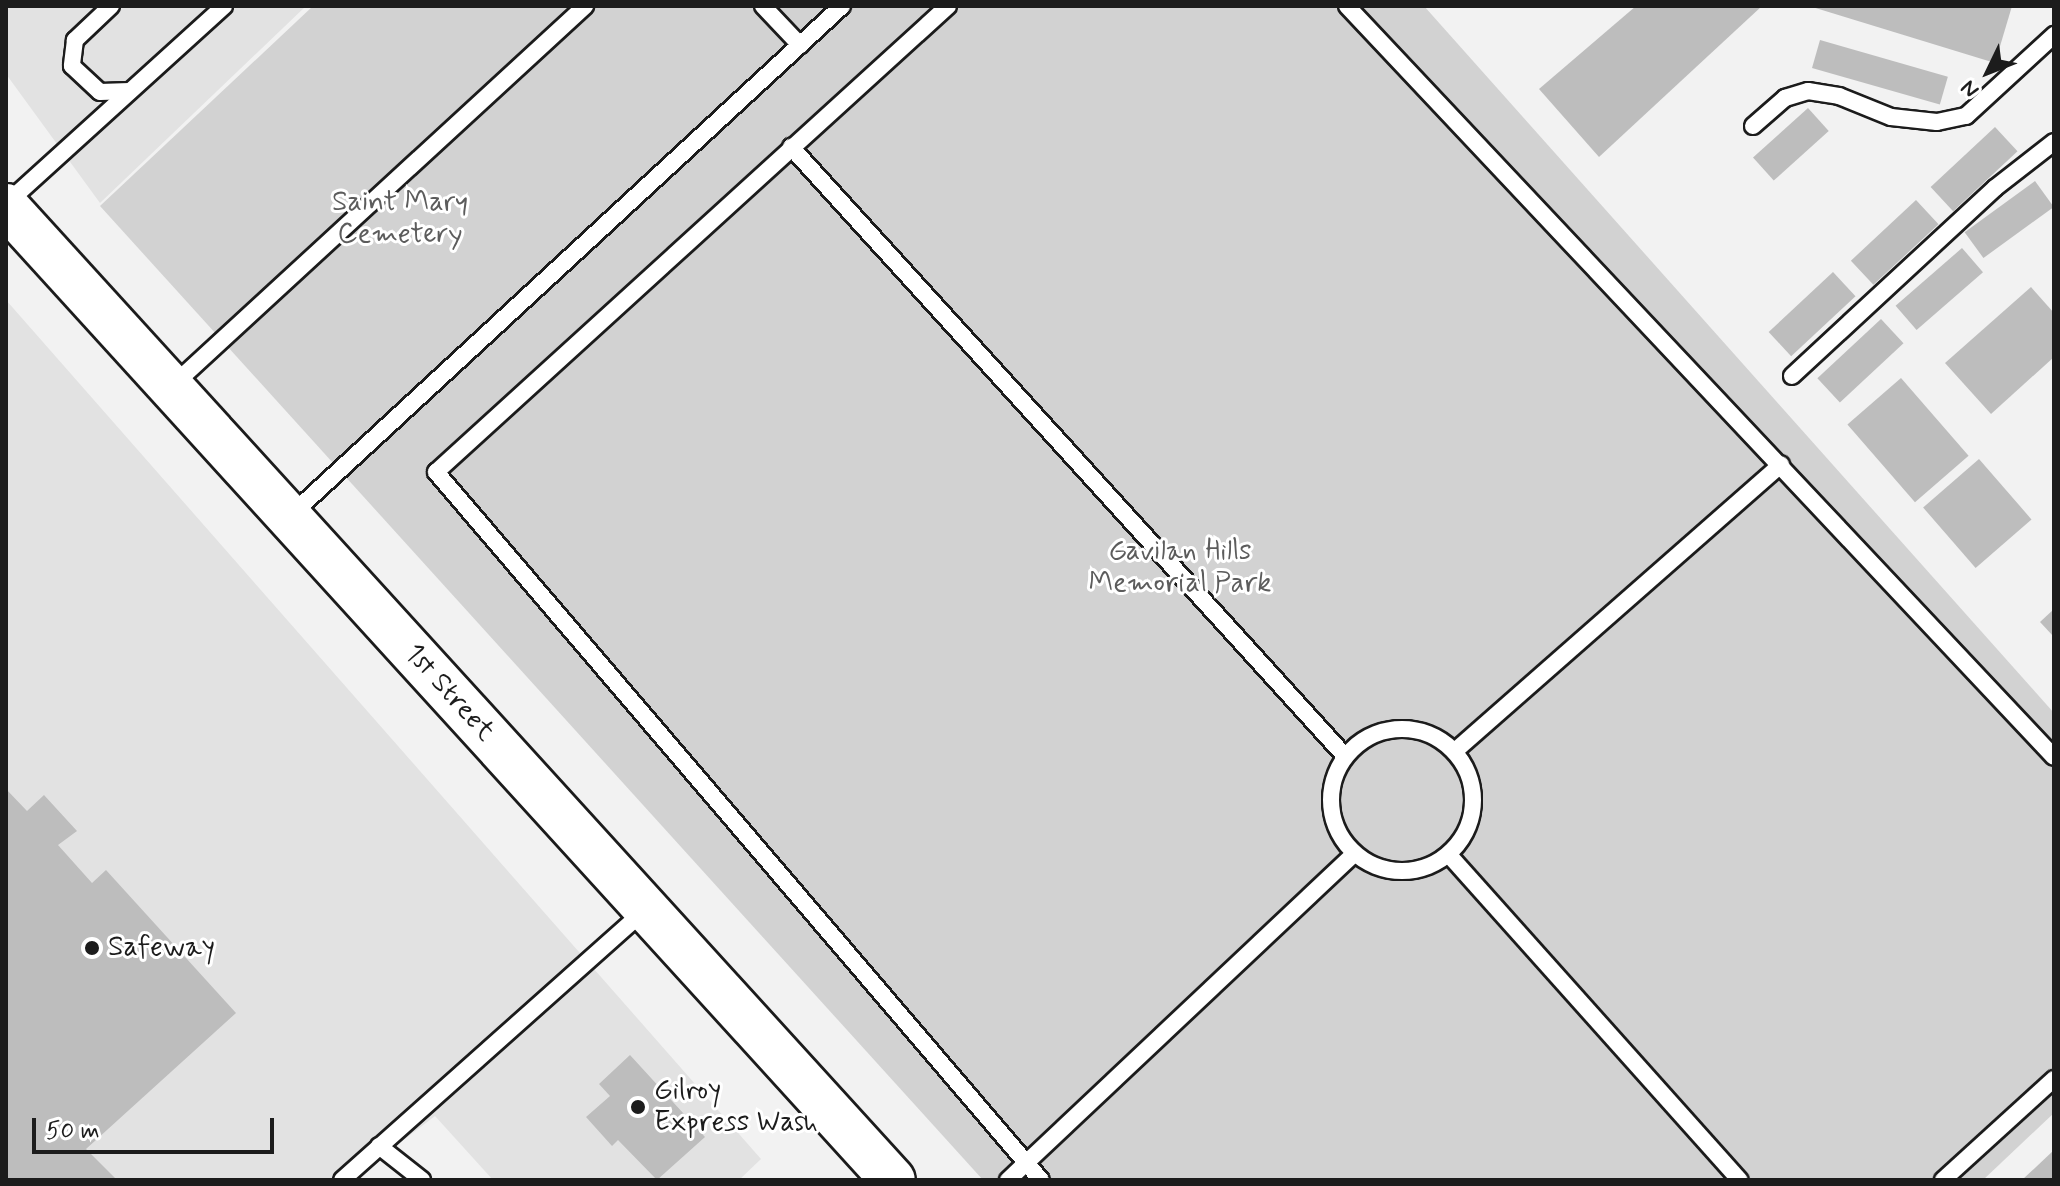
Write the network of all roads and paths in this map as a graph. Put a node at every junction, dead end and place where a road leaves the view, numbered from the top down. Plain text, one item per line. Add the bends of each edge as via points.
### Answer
1 (111, 6) edge
2 (224, 6) edge
3 (585, 6) edge
4 (763, 6) edge
5 (842, 6) edge
6 (948, 6) edge
7 (1347, 6) edge
8 (2054, 35) edge
9 (800, 45) junction
10 (130, 91) junction
11 (1753, 126) dead end
12 (2054, 142) edge
13 (791, 147) junction
14 (6, 205) edge
15 (1792, 376) dead end
16 (171, 387) junction
17 (1781, 465) junction
18 (289, 517) junction
19 (1455, 751) junction
20 (1345, 756) junction
21 (2054, 757) edge
22 (1354, 854) junction
23 (1449, 855) junction
24 (646, 909) junction
25 (2054, 1079) edge
26 (379, 1146) junction
27 (1025, 1163) junction
28 (342, 1180) edge
29 (422, 1180) edge
30 (893, 1180) edge
31 (1008, 1180) edge
32 (1041, 1180) edge
33 (1740, 1180) edge
34 (1943, 1180) edge

1 - 10 lane via 75,40 72,66 100,92
2 - 10 lane
3 - 16 lane
4 - 9 lane
5 - 9 lane
6 - 13 lane
7 - 17 lane
8 - 11 lane via 1966,116 1937,122 1891,117 1839,96 1808,91 1785,98
9 - 18 lane
10 - 14 lane
12 - 15 lane via 1995,188
13 - 20 lane
13 - 27 lane via 436,472
14 - 16 main road, 1st Street
16 - 18 main road, 1st Street
17 - 19 lane
17 - 21 lane
18 - 24 main road, 1st Street
19 - 20 lane via 1412,729 1387,730 1364,739
19 - 23 lane via 1468,772 1473,797 1471,821
20 - 22 lane via 1331,786 1331,810 1339,834
22 - 23 lane via 1378,868 1403,872
22 - 27 lane
23 - 33 lane
24 - 26 lane
24 - 30 main road, 1st Street
25 - 34 lane
26 - 28 lane
26 - 29 lane
27 - 31 lane
27 - 32 lane

